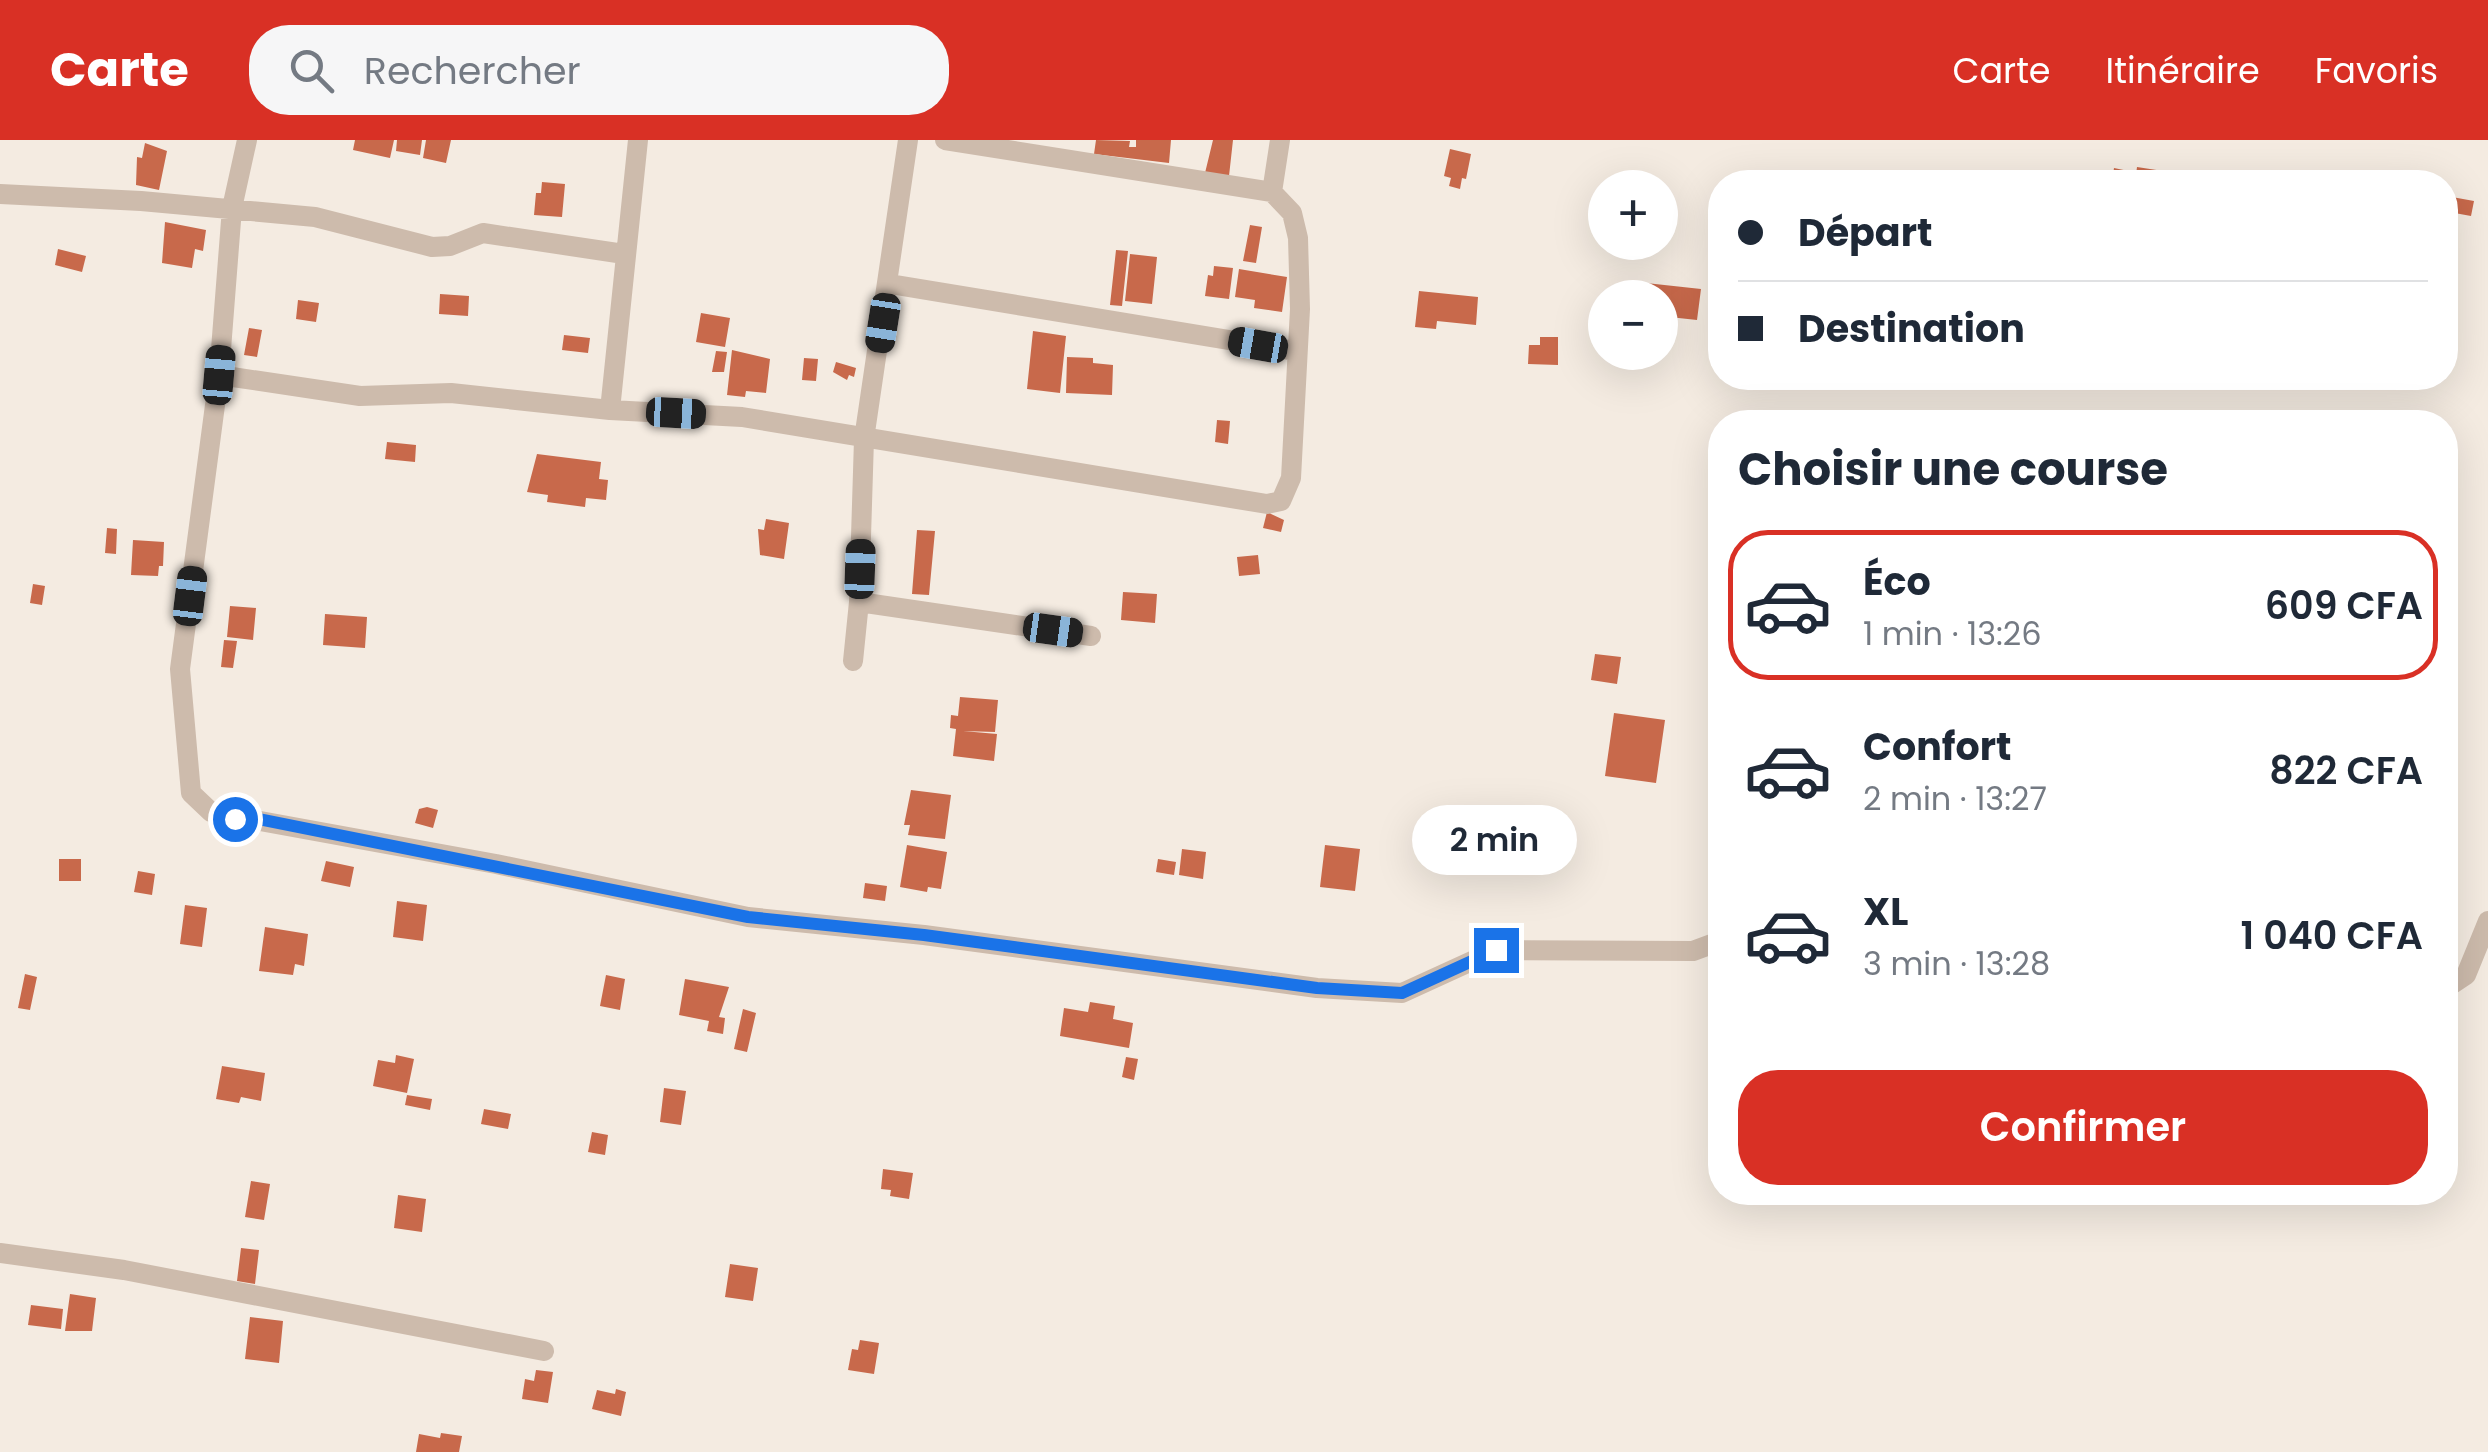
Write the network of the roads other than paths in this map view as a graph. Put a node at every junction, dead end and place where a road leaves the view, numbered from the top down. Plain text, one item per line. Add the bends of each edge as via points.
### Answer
1 (247, 140) edge
2 (638, 140) edge
3 (908, 140) edge
4 (945, 140) edge
5 (1280, 140) edge
6 (1272, 192) junction
7 (0, 194) edge
8 (232, 208) junction
9 (624, 254) junction
10 (890, 284) junction
11 (1295, 351) junction
12 (219, 375) junction
13 (610, 410) junction
14 (864, 440) junction
15 (859, 602) junction
16 (1092, 636) dead end
17 (852, 661) dead end
18 (2488, 920) edge
19 (1708, 945) edge
20 (2458, 980) edge
21 (0, 1253) edge
22 (544, 1351) dead end

1 - 8 street
2 - 9 street
3 - 10 street
4 - 6 street
5 - 6 street
6 - 11 street via 1292,213 1298,238
7 - 8 street
8 - 9 street via 315,217 432,247 484,233
8 - 12 street
9 - 13 street
10 - 11 street
10 - 14 street
11 - 14 street via 1291,478 1281,501 1267,504
12 - 13 street via 360,396 451,393
12 - 19 street via 180,669 192,794 211,812 748,917 1317,988 1402,993 1496,950 1693,952
13 - 14 street via 742,417
14 - 15 street
15 - 16 street
15 - 17 street
18 - 20 street
21 - 22 street via 124,1270

